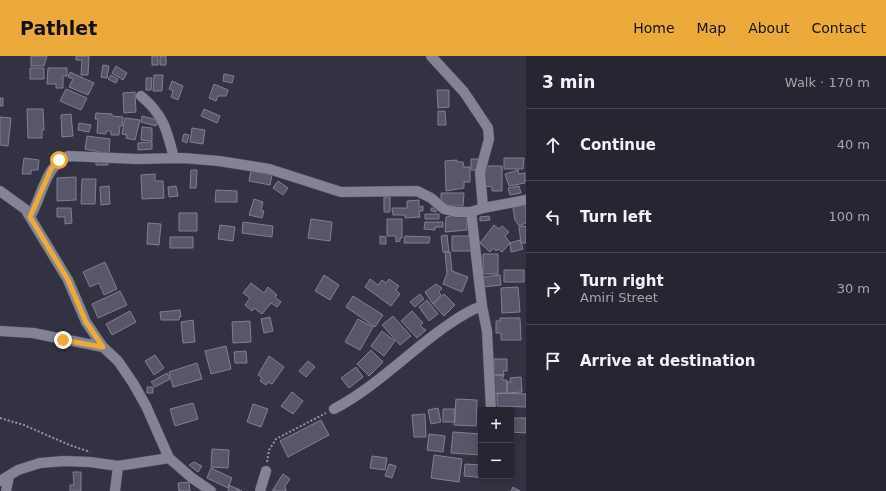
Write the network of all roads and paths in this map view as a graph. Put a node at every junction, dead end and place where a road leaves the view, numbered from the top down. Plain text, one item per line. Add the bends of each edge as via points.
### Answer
1 (431, 56) edge
2 (141, 96) dead end
3 (174, 158) junction
4 (0, 191) edge
5 (526, 200) edge
6 (483, 208) junction
7 (471, 212) junction
8 (30, 217) junction
9 (482, 306) junction
10 (0, 331) edge
11 (103, 347) junction
12 (491, 407) edge
13 (334, 409) joint
14 (0, 418) edge
15 (94, 454) dead end
16 (169, 458) junction
17 (118, 466) junction
18 (266, 471) joint
19 (9, 476) junction
20 (0, 482) edge
21 (6, 491) edge
22 (115, 491) edge
23 (211, 491) edge
24 (260, 491) edge

1 - 6 street via 464,92 488,128 489,139 480,172
2 - 3 street via 164,122
3 - 7 street via 219,161 268,169 340,192 417,191 431,198 448,212
3 - 8 street via 63,158 51,169
4 - 8 street via 26,209
5 - 6 street
6 - 7 street
7 - 9 street
8 - 11 street via 68,280 86,322
9 - 12 street via 487,331
9 - 13 street via 455,320 372,385
10 - 11 street via 33,333
11 - 16 street via 118,361 133,383
13 - 18 path via 276,440 269,450
14 - 15 path via 24,425
16 - 17 street
16 - 23 street
17 - 19 street via 90,462 40,463 18,470
17 - 22 street
18 - 24 street
19 - 20 street
19 - 21 street

